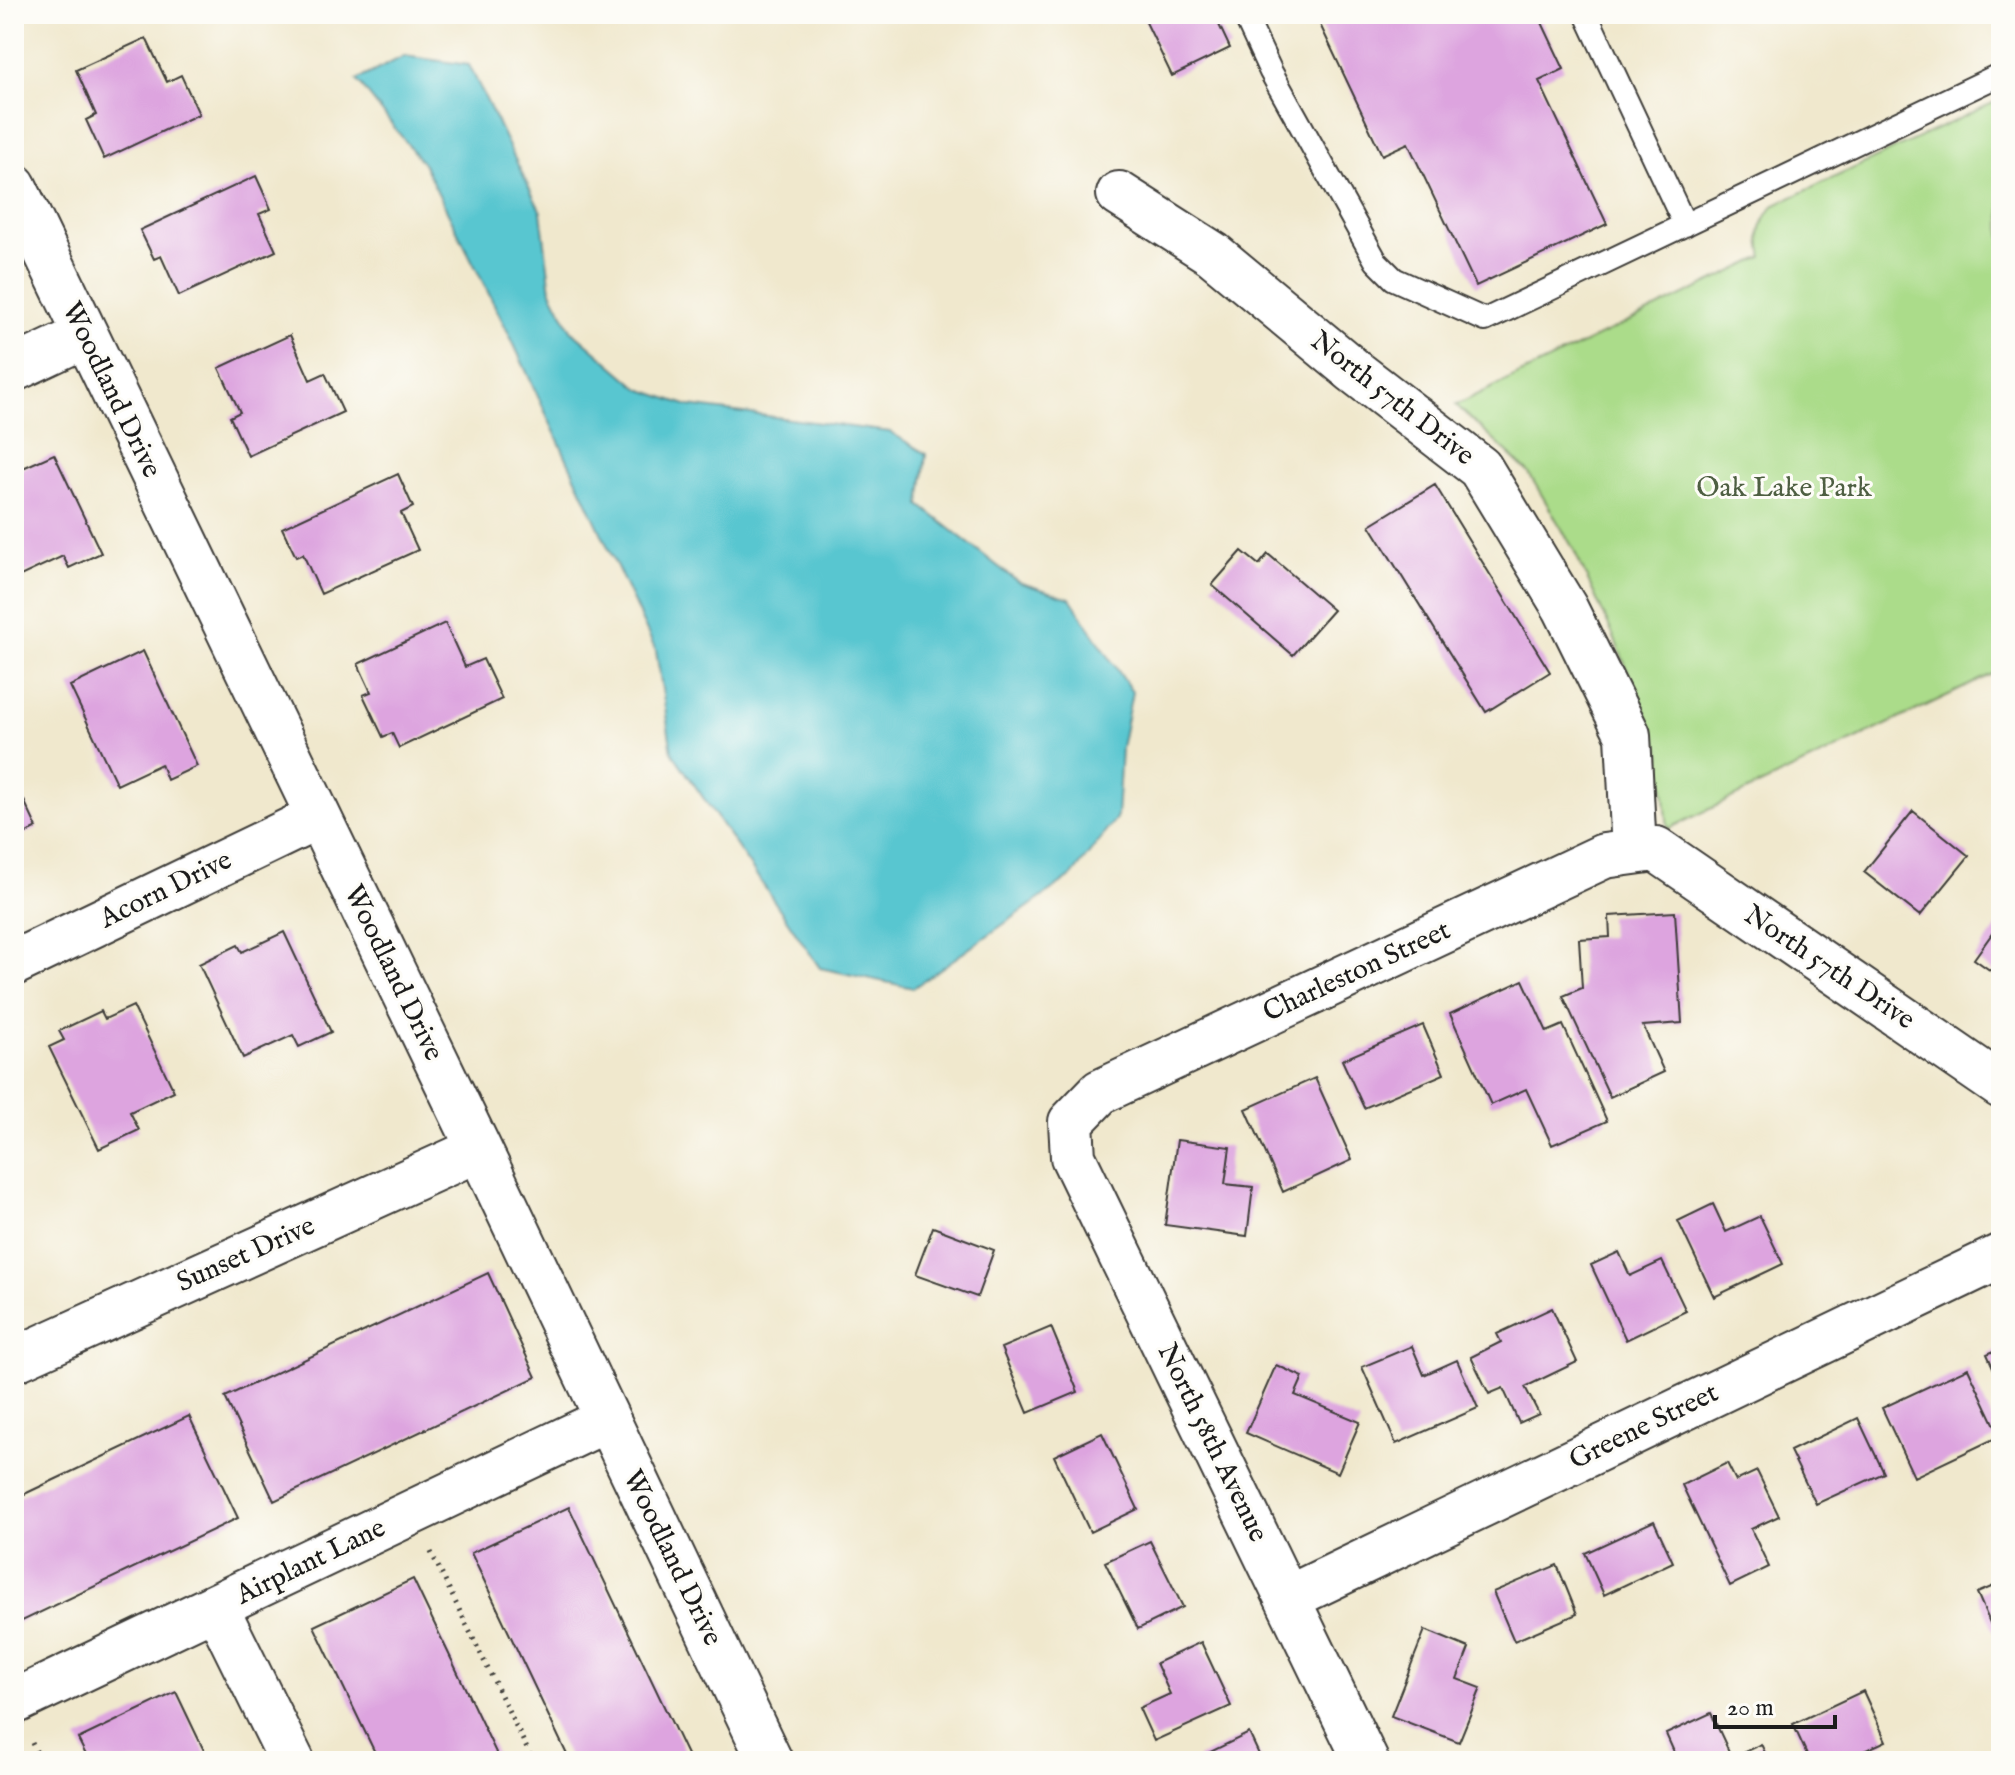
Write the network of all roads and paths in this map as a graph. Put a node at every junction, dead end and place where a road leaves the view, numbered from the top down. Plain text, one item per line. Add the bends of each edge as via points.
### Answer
1 (1244, 14) edge
2 (1586, 14) edge
3 (2001, 74) edge
4 (14, 186) edge
5 (1119, 194) dead end
6 (1685, 225) junction
7 (84, 336) junction
8 (14, 369) edge
9 (318, 817) junction
10 (1645, 851) junction
11 (14, 963) edge
12 (2001, 1086) edge
13 (1071, 1122) joint
14 (479, 1149) junction
15 (2001, 1256) edge
16 (14, 1360) edge
17 (606, 1420) junction
18 (431, 1552) dead end
19 (1288, 1598) junction
20 (216, 1607) junction
21 (14, 1702) edge
22 (32, 1743) dead end
23 (41, 1761) edge
24 (292, 1761) edge
25 (533, 1761) edge
26 (770, 1761) edge
27 (1366, 1761) edge

1 - 6 lane via 1367,248 1394,279 1485,320
2 - 6 lane
3 - 6 lane
4 - 7 street, Woodland Drive
5 - 10 street, North 57th Drive via 1213,254 1480,468 1565,608 1628,735
7 - 8 street
7 - 9 street, Woodland Drive
9 - 11 street, Acorn Drive
9 - 14 street, Woodland Drive
10 - 12 street, North 57th Drive
10 - 13 street, Charleston Street via 1604,856 1100,1092
13 - 19 street, North 58th Avenue via 1073,1157
14 - 16 street, Sunset Drive
14 - 17 street, Woodland Drive
15 - 19 street, Greene Street
17 - 20 street, Airplant Lane
17 - 26 street, Woodland Drive
18 - 25 path
19 - 27 street, North 58th Avenue
20 - 21 street, Airplant Lane
20 - 24 street
22 - 23 path

